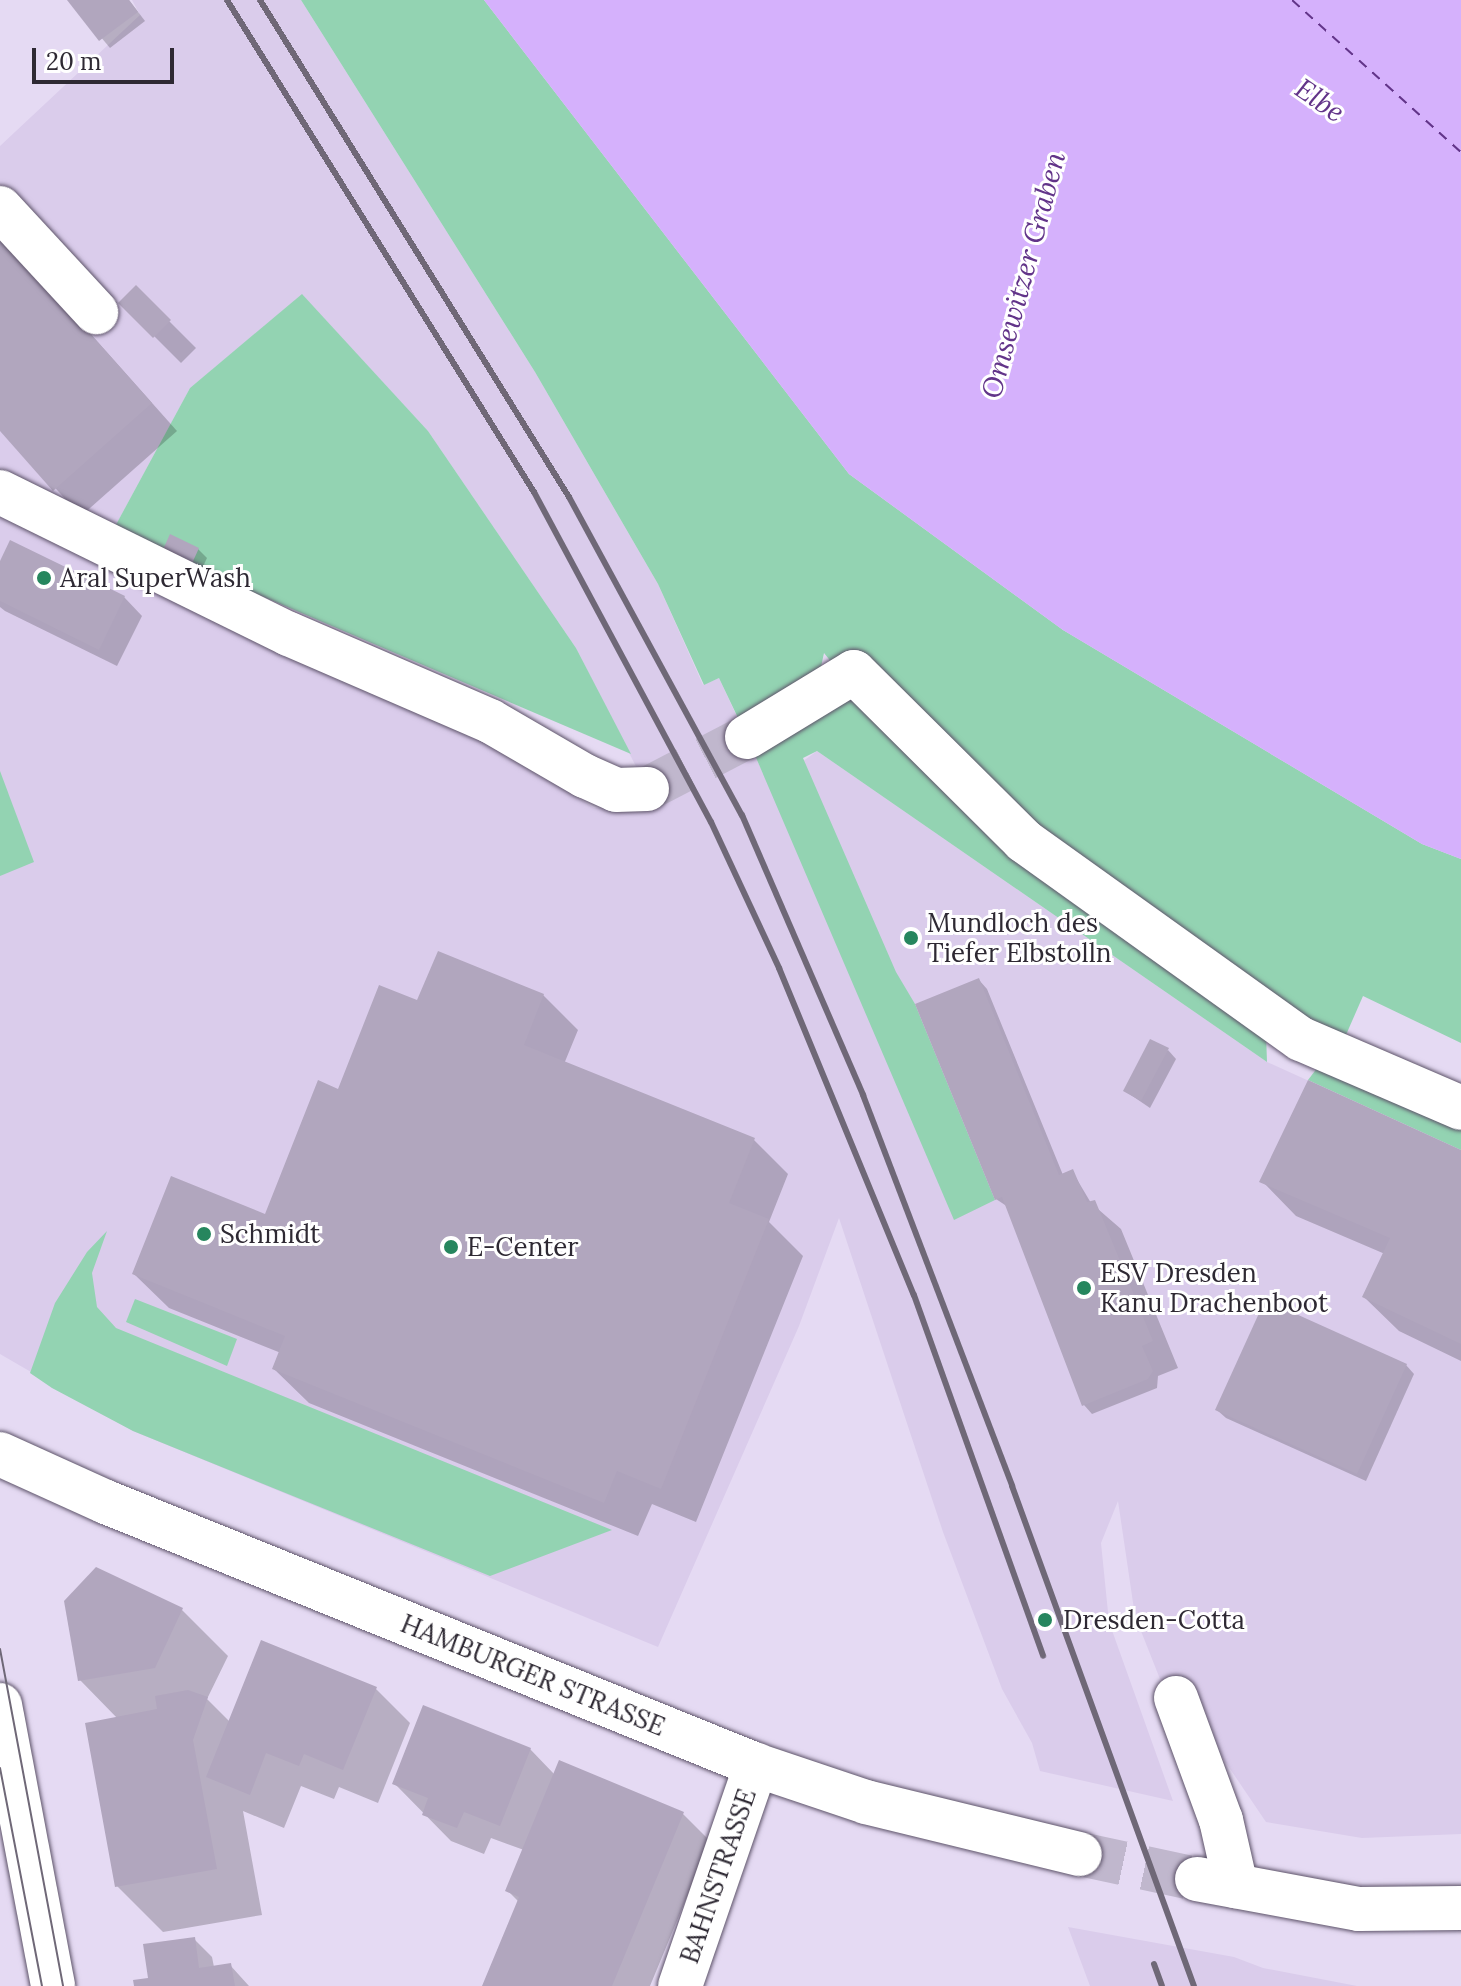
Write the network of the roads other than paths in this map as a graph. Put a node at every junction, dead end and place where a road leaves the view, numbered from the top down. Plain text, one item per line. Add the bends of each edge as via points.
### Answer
1 (0, 208) edge
2 (96, 312) dead end
3 (0, 492) edge
4 (747, 737) tunnel mouth
5 (647, 789) tunnel mouth
6 (1461, 1108) edge
7 (0, 1454) edge
8 (1176, 1698) dead end
9 (0, 1705) edge
10 (756, 1765) junction
11 (1080, 1854) tunnel mouth
12 (1461, 1908) edge
13 (53, 1986) edge
14 (680, 1986) edge

1 - 2 main road
3 - 5 main road via 289,634 490,721 585,776 616,790
4 - 6 main road via 854,672 1024,841 1301,1039
7 - 10 main road, HAMBURGER STRASSE via 106,1502
8 - 12 main road via 1221,1820 1216,1883 1359,1909
9 - 13 main road
10 - 11 main road, HAMBURGER STRASSE via 866,1802
10 - 14 main road, BAHNSTRASSE

